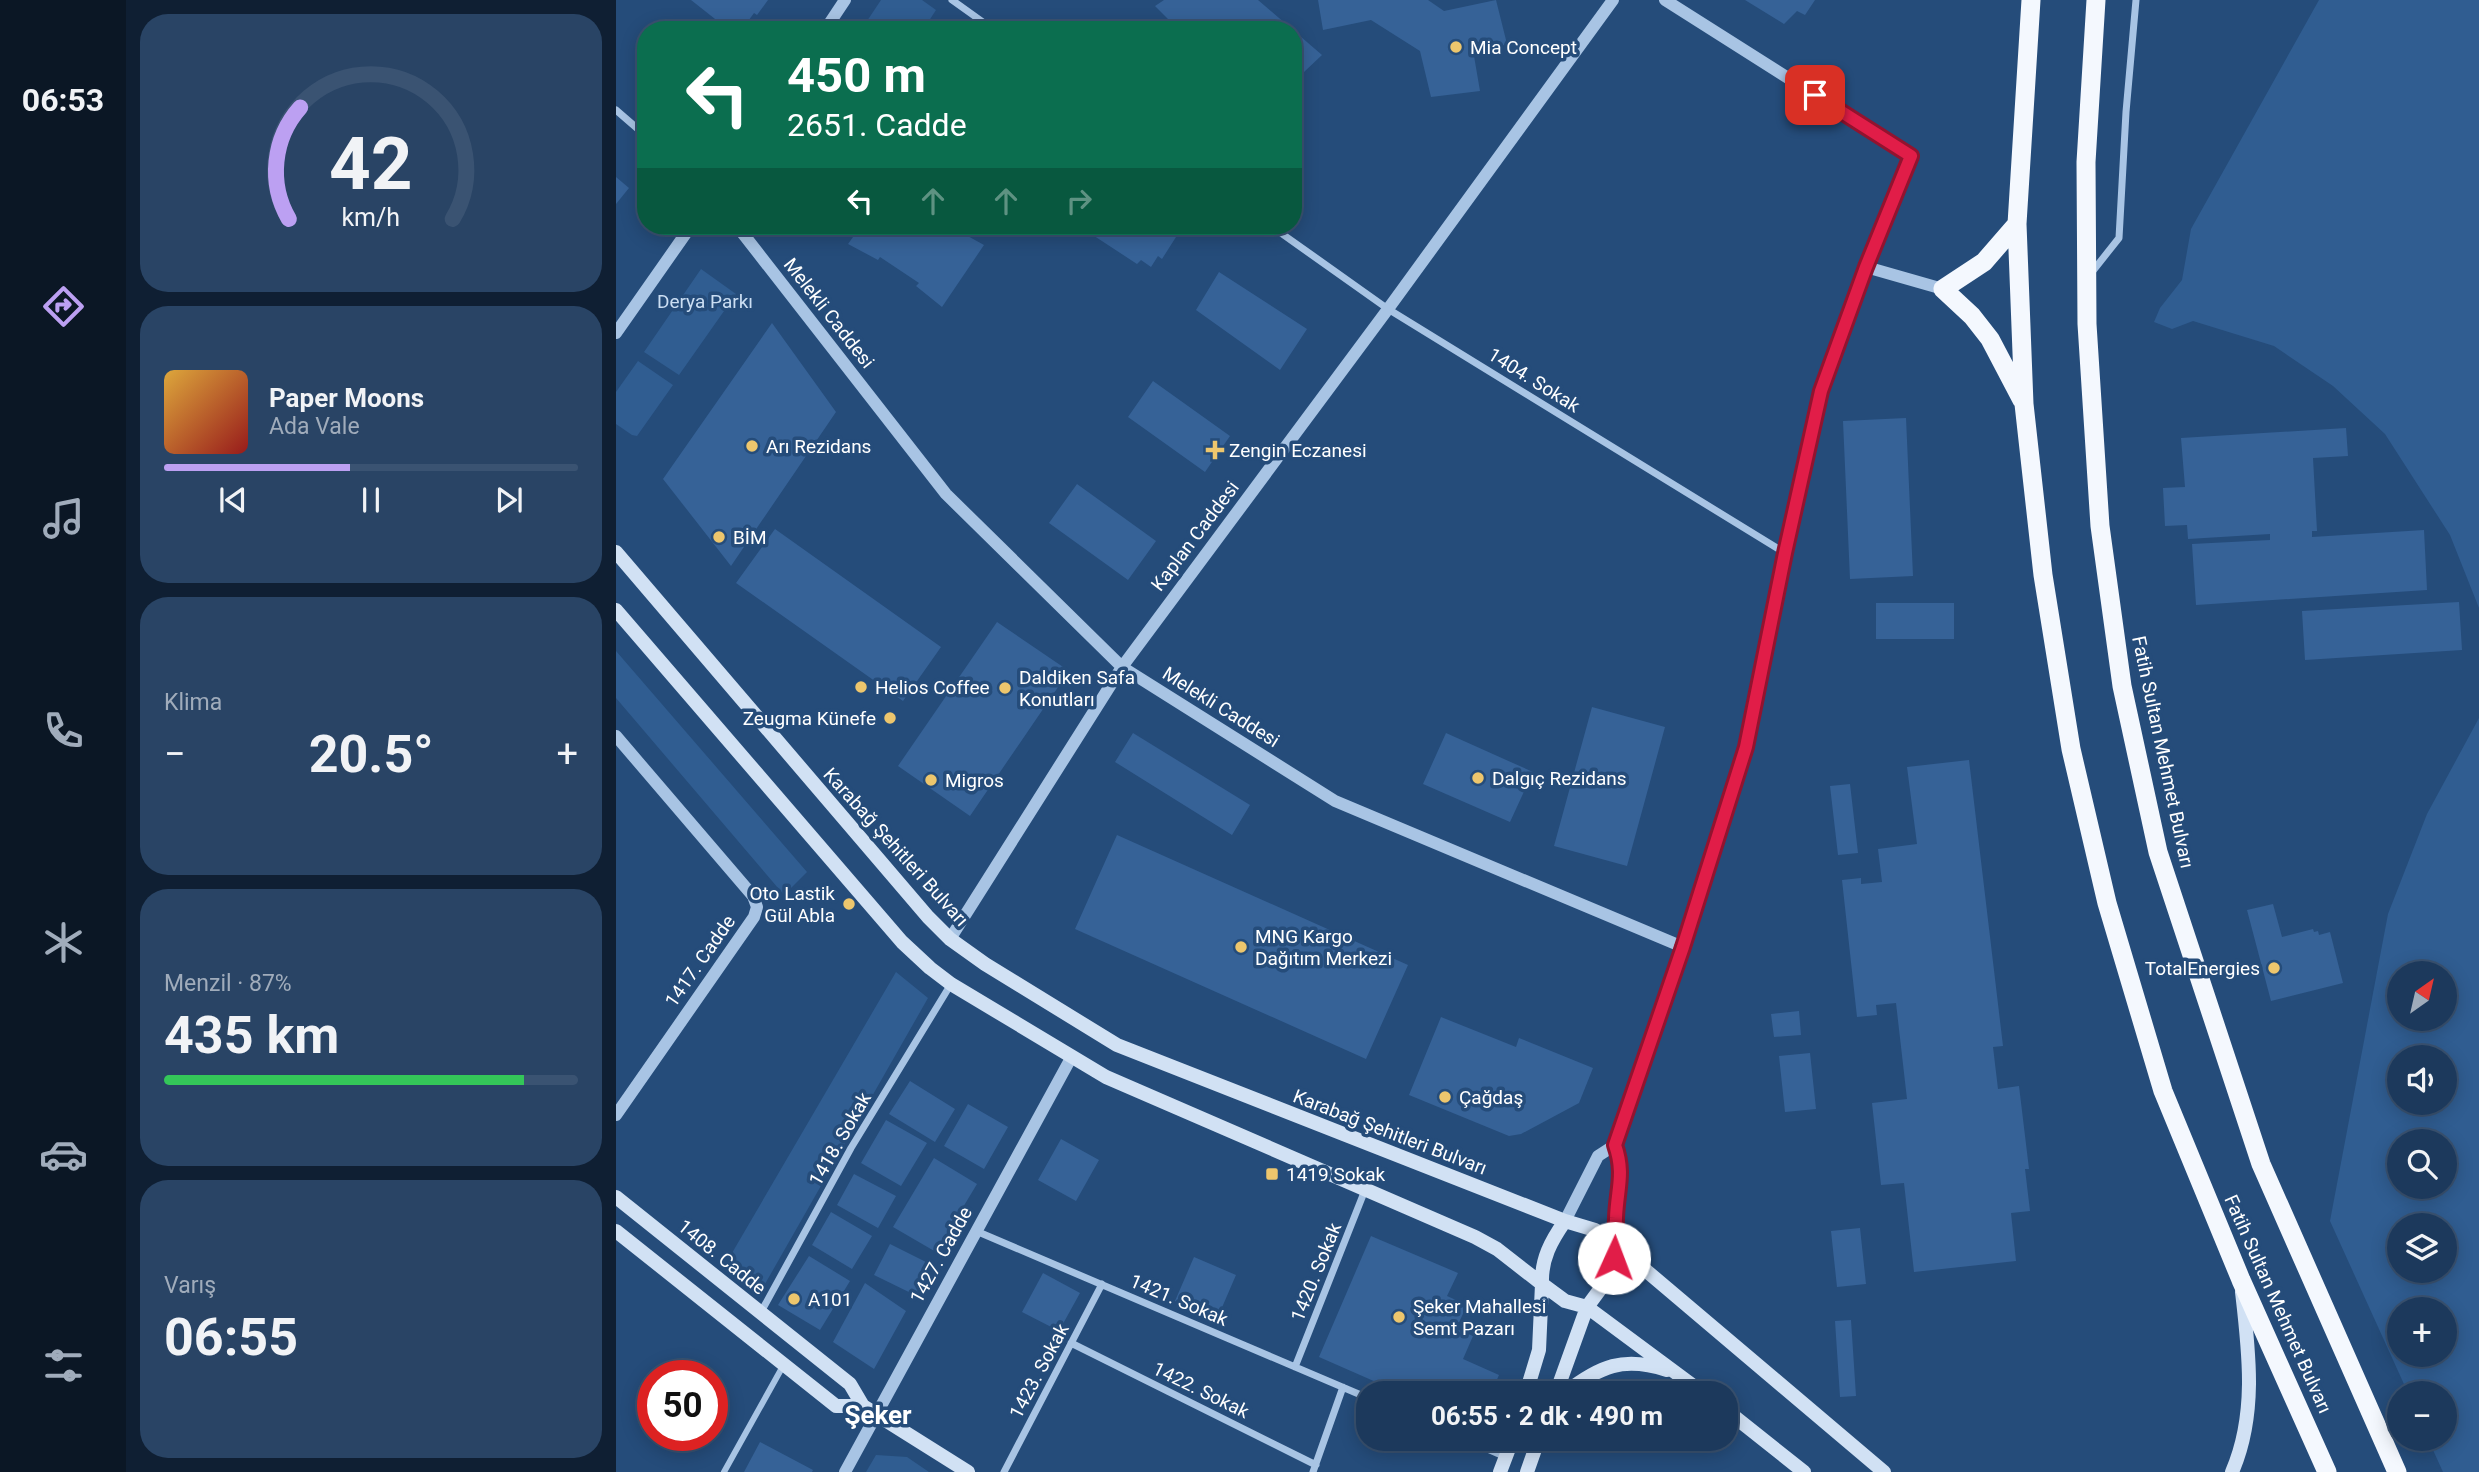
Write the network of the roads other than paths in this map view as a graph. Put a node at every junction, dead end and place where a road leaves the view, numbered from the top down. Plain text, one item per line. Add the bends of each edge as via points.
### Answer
1 (845, 0) edge
2 (952, 0) edge
3 (1613, 0) edge
4 (1665, 0) edge
5 (2031, 0) edge
6 (2096, 0) edge
7 (2136, 0) edge
8 (831, 21) edge
9 (981, 21) edge
10 (616, 110) edge
11 (637, 128) edge
12 (2017, 224) junction
13 (685, 235) edge
14 (744, 235) edge
15 (1284, 235) edge
16 (1866, 267) junction
17 (2087, 278) junction
18 (1943, 289) junction
19 (1388, 309) junction
20 (616, 333) edge
21 (2024, 404) junction
22 (616, 552) edge
23 (1785, 553) junction
24 (616, 610) edge
25 (1122, 667) junction
26 (616, 736) edge
27 (950, 939) junction
28 (1683, 947) junction
29 (951, 984) junction
30 (1071, 1058) junction
31 (616, 1115) edge
32 (1615, 1145) junction
33 (1366, 1189) junction
34 (616, 1197) edge
35 (1565, 1221) junction
36 (616, 1231) edge
37 (976, 1231) junction
38 (1617, 1246) junction
39 (2241, 1280) junction
40 (1102, 1284) junction
41 (1542, 1284) junction
42 (1587, 1307) junction
43 (761, 1312) junction
44 (1071, 1343) junction
45 (784, 1365) junction
46 (1295, 1367) junction
47 (1678, 1373) junction
48 (1530, 1381) edge
49 (1560, 1381) edge
50 (1582, 1381) edge
51 (1688, 1381) edge
52 (1343, 1387) junction
53 (1356, 1393) edge
54 (863, 1406) junction
55 (876, 1415) junction
56 (1738, 1420) edge
57 (1492, 1451) edge
58 (1508, 1451) edge
59 (1534, 1451) edge
60 (1506, 1457) junction
61 (1315, 1468) edge
62 (724, 1472) edge
63 (845, 1472) edge
64 (968, 1472) edge
65 (1004, 1472) edge
66 (1500, 1472) edge
67 (1527, 1472) edge
68 (1804, 1472) edge
69 (1884, 1472) edge
70 (2232, 1472) edge
71 (2327, 1472) edge
72 (2397, 1472) edge

1 - 8 street
2 - 9 street
3 - 19 street, Kaplan Caddesi
4 - 16 street via 1911,156
5 - 12 highway, Fatih Sultan Mehmet Bulvarı
6 - 17 highway, Fatih Sultan Mehmet Bulvarı via 2086,162
7 - 17 street via 2119,238
10 - 11 street
12 - 18 highway via 1984,262
12 - 21 highway, Fatih Sultan Mehmet Bulvarı
13 - 20 street
14 - 25 street, Melekli Caddesi via 946,494
15 - 19 street, 1404. Sokak
16 - 18 street
16 - 23 street via 1821,391
17 - 72 highway, Fatih Sultan Mehmet Bulvarı via 2100,526 2122,686 2158,852 2261,1164
18 - 21 highway via 1990,339
19 - 23 street, 1404. Sokak
19 - 25 street, Kaplan Caddesi
21 - 39 highway, Fatih Sultan Mehmet Bulvarı via 2043,575 2069,736 2107,903 2162,1091
22 - 27 main road, Karabağ Şehitleri Bulvarı
23 - 28 street via 1746,747
24 - 29 main road via 902,942
25 - 27 street, Kaplan Caddesi
25 - 28 street, Melekli Caddesi via 1335,801
26 - 31 street, 1417. Cadde via 757,907
27 - 35 main road, Karabağ Şehitleri Bulvarı via 1117,1045
28 - 32 street
29 - 30 main road
29 - 43 street, 1418. Sokak via 851,1148
30 - 33 main road
30 - 37 street, 1427. Cadde
32 - 35 street via 1598,1156
32 - 38 street via 1622,1164 1615,1219
33 - 41 main road via 1486,1243
33 - 46 street, 1420. Sokak
34 - 43 main road, 1408. Cadde
35 - 38 main road, Karabağ Şehitleri Bulvarı via 1595,1230
35 - 41 main road via 1544,1259
36 - 45 main road, 1408. Cadde
37 - 40 street, 1421. Sokak
37 - 55 street, 1427. Cadde
38 - 42 main road via 1611,1269
38 - 69 main road, Karabağ Şehitleri Bulvarı
39 - 70 main road via 2250,1363 2248,1414
39 - 71 highway, Fatih Sultan Mehmet Bulvarı
40 - 44 street, 1423. Sokak
40 - 46 street, 1421. Sokak
41 - 42 main road via 1565,1301
41 - 48 main road via 1539,1350
42 - 47 main road
42 - 49 main road
43 - 54 main road, 1408. Cadde via 850,1384
44 - 61 street, 1422. Sokak
44 - 65 street, 1423. Sokak
45 - 54 main road, 1408. Cadde via 836,1406
45 - 62 street
46 - 52 street, 1421. Sokak
47 - 50 main road via 1635,1362 1598,1370
47 - 51 main road
52 - 53 street, 1421. Sokak
52 - 61 street
54 - 55 main road, 1408. Cadde
55 - 63 street, 1427. Cadde
55 - 64 main road, 1408. Cadde
56 - 68 main road
57 - 60 street
58 - 60 main road
59 - 67 main road
60 - 66 main road

